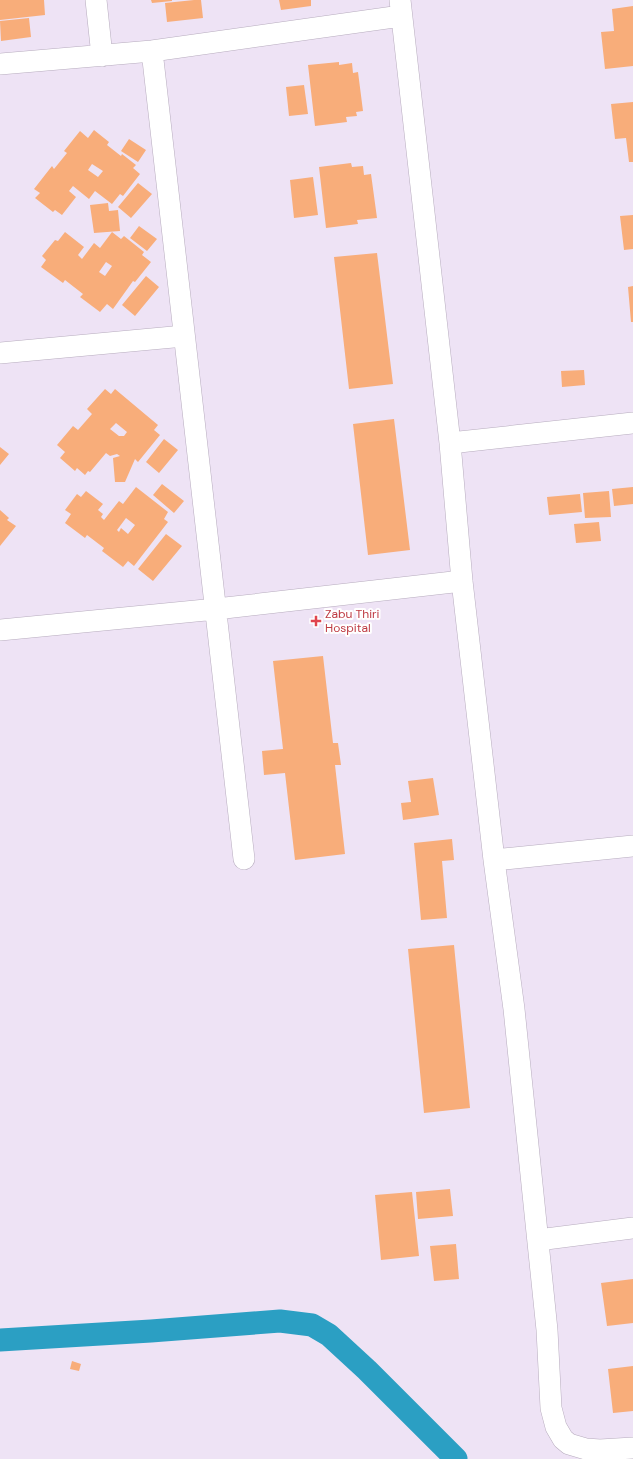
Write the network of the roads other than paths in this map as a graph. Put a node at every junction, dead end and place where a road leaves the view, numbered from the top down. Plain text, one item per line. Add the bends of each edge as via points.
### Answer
1 (96, 0) edge
2 (400, 8) edge
3 (152, 52) junction
4 (102, 56) junction
5 (0, 64) edge
6 (184, 336) junction
7 (0, 353) edge
8 (633, 423) edge
9 (450, 443) junction
10 (462, 581) junction
11 (216, 609) junction
12 (0, 630) edge
13 (633, 846) edge
14 (244, 859) dead end
15 (494, 860) junction
16 (633, 1228) edge
17 (538, 1240) junction
18 (633, 1448) edge

1 - 4 street
2 - 3 street
2 - 9 street
3 - 4 street
3 - 6 street
4 - 5 street
6 - 7 street
6 - 11 street
8 - 9 street
9 - 10 street
10 - 11 street
10 - 15 street
11 - 12 street
11 - 14 street
13 - 15 street
15 - 17 street via 514,1009
16 - 17 street
17 - 18 street via 547,1330 551,1408 556,1428 562,1438 577,1447 600,1450

